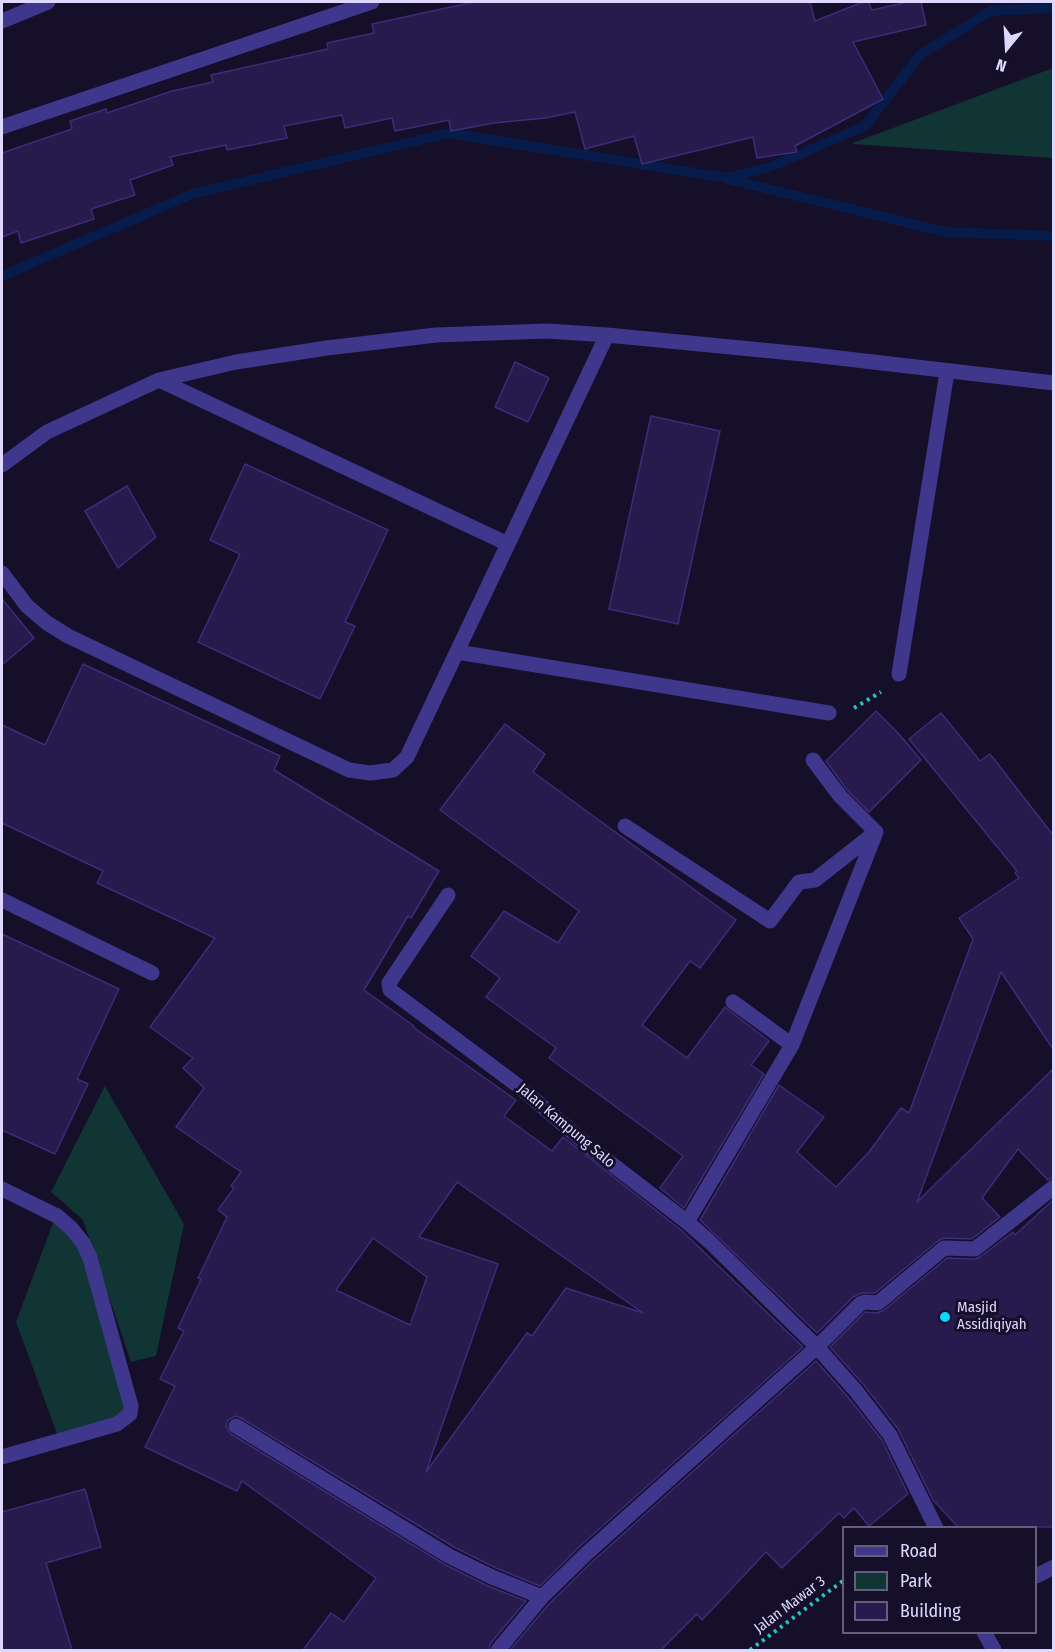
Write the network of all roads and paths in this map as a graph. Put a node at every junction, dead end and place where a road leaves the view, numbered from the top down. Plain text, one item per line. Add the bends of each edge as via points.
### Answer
1 (47, 2) edge
2 (372, 2) edge
3 (2, 21) edge
4 (2, 127) edge
5 (607, 335) junction
6 (947, 372) junction
7 (159, 380) junction
8 (1053, 383) edge
9 (2, 465) edge
10 (508, 544) junction
11 (2, 573) edge
12 (457, 652) junction
13 (899, 674) joint
14 (829, 713) joint
15 (813, 760) dead end
16 (625, 826) dead end
17 (876, 832) junction
18 (448, 896) dead end
19 (2, 900) edge
20 (152, 973) dead end
21 (733, 1002) dead end
22 (792, 1045) junction
23 (1053, 1187) edge
24 (2, 1189) edge
25 (687, 1222) junction
26 (818, 1347) junction
27 (236, 1426) dead end
28 (2, 1457) edge
29 (936, 1526) edge
30 (1053, 1567) edge
31 (1037, 1575) edge
32 (842, 1581) edge
33 (542, 1597) junction
34 (985, 1634) edge
35 (498, 1650) edge
36 (750, 1650) edge
37 (994, 1650) edge

1 - 3 street
2 - 4 street
5 - 6 street
5 - 7 street via 548,331 436,335 236,362
5 - 10 street
6 - 8 street
6 - 13 street
7 - 9 street via 47,432
7 - 10 street
10 - 12 street
11 - 12 street via 27,606 68,636 349,770 393,770 407,757
12 - 14 street
13 - 14 path via 878,695 858,707
15 - 17 street via 840,796
16 - 17 street via 770,921 799,882 815,880
17 - 22 street
18 - 25 street, Jalan Kampung Salo via 389,982 390,990 517,1085
19 - 20 street
21 - 22 street
22 - 25 street
23 - 26 street via 975,1249 944,1248 878,1303 860,1304
24 - 28 street via 57,1216 83,1244 131,1406 129,1414 117,1424
25 - 26 street, Jalan Kampung Salo
26 - 29 street, Jalan Kampung Salo via 890,1435
26 - 33 street
27 - 33 street via 449,1556
30 - 31 street
32 - 36 path, Jalan Mawar 3
33 - 35 street
34 - 37 street

